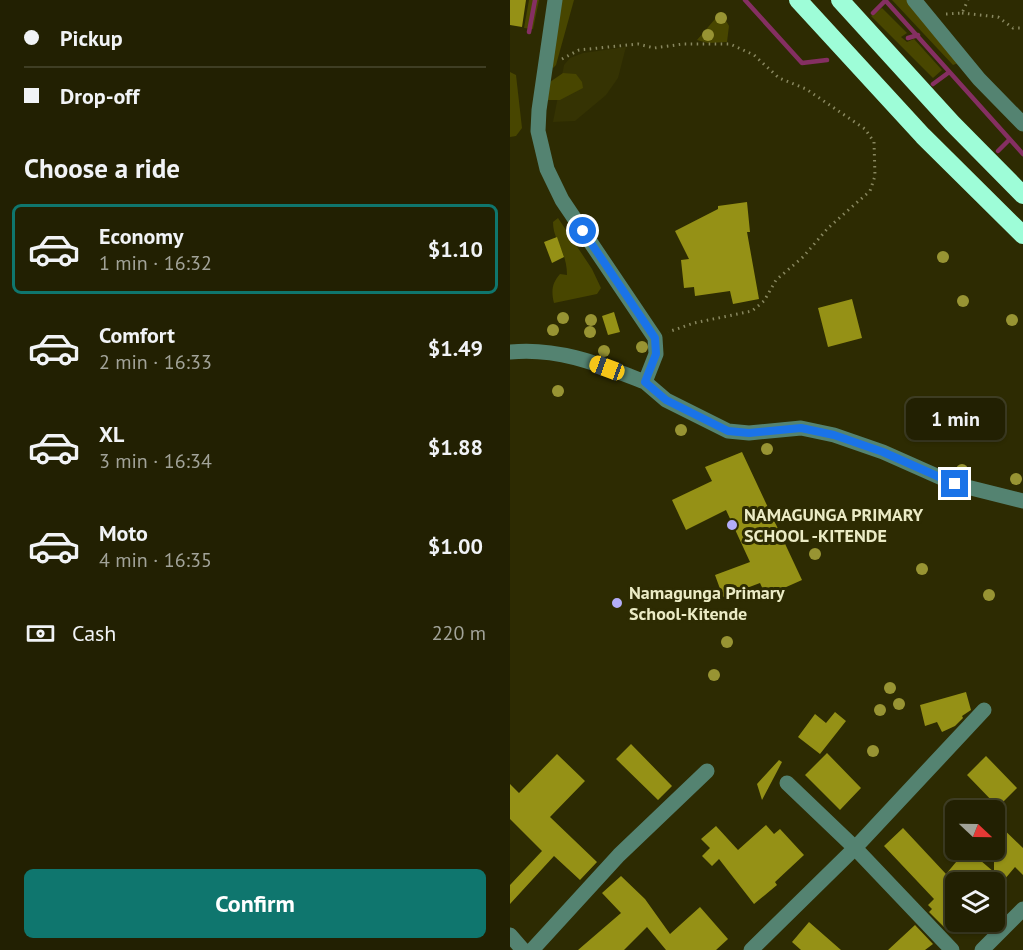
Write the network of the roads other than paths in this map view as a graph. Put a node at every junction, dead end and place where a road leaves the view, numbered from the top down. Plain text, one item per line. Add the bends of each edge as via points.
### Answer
1 (555, 0) edge
2 (798, 0) edge
3 (840, 0) edge
4 (918, 6) edge
5 (1023, 124) edge
6 (1023, 195) edge
7 (1023, 235) edge
8 (510, 352) edge
9 (645, 382) junction
10 (1023, 501) edge
11 (984, 710) dead end
12 (707, 771) dead end
13 (787, 783) dead end
14 (855, 848) junction
15 (1023, 909) edge
16 (510, 935) edge
17 (523, 950) edge
18 (532, 950) edge
19 (751, 950) edge
20 (952, 950) edge
21 (982, 950) edge

1 - 9 street via 538,131 547,169 562,200 655,338 657,346
2 - 7 highway via 923,136
3 - 6 highway
4 - 5 street
8 - 9 street via 542,350 568,354
9 - 10 street via 666,400 728,431 801,428 834,435 955,484
11 - 14 street
12 - 18 street via 619,855
13 - 14 street
14 - 19 street
14 - 20 street
15 - 21 street
16 - 17 street

